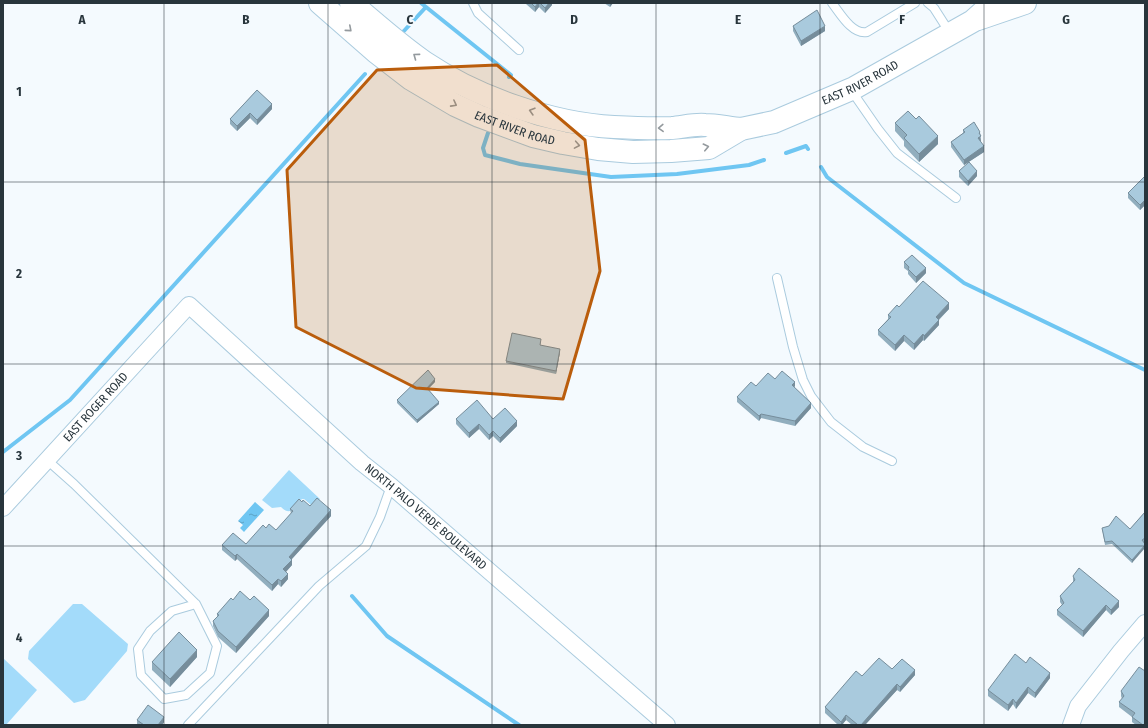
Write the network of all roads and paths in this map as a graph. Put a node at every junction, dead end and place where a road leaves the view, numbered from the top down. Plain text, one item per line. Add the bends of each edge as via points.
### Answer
1 (320, 3) edge
2 (351, 3) edge
3 (473, 3) edge
4 (832, 3) edge
5 (915, 3) edge
6 (928, 3) edge
7 (993, 3) edge
8 (1025, 3) edge
9 (973, 20) junction
10 (950, 34) junction
11 (519, 50) dead end
12 (851, 89) junction
13 (741, 129) junction
14 (956, 198) dead end
15 (777, 278) dead end
16 (188, 305) joint
17 (47, 460) junction
18 (892, 461) dead end
19 (391, 486) junction
20 (3, 508) edge
21 (196, 604) junction
22 (1145, 623) edge
23 (188, 725) edge
24 (667, 725) edge
25 (1071, 725) edge

1 -> 13 main road, EAST RIVER ROAD via 376,52 428,90 479,116 533,136 598,149 633,152 671,151 709,148
13 -> 2 main road, EAST RIVER ROAD via 704,125 673,128 613,127 556,118 525,109 457,82 395,40
3 - 11 lane via 478,13
4 - 5 lane via 850,26 861,33 867,32
6 - 10 lane
7 - 9 main road, EAST RIVER ROAD
8 - 9 main road, EAST RIVER ROAD
9 - 10 main road, EAST RIVER ROAD
10 - 12 main road, EAST RIVER ROAD
12 - 13 main road, EAST RIVER ROAD via 774,122
12 - 14 lane via 897,153
15 - 18 lane via 793,347 811,396 831,422 863,447
16 - 17 street, EAST ROGER ROAD
16 - 19 street, NORTH PALO VERDE BOULEVARD via 362,463
17 - 20 street, EAST ROGER ROAD
17 - 21 lane
19 - 23 lane via 366,546 319,586
19 - 24 street, NORTH PALO VERDE BOULEVARD
21 - 21 lane via 217,646 210,673 186,695 164,699 141,675 138,649 150,631 172,611
22 - 25 street via 1078,706

